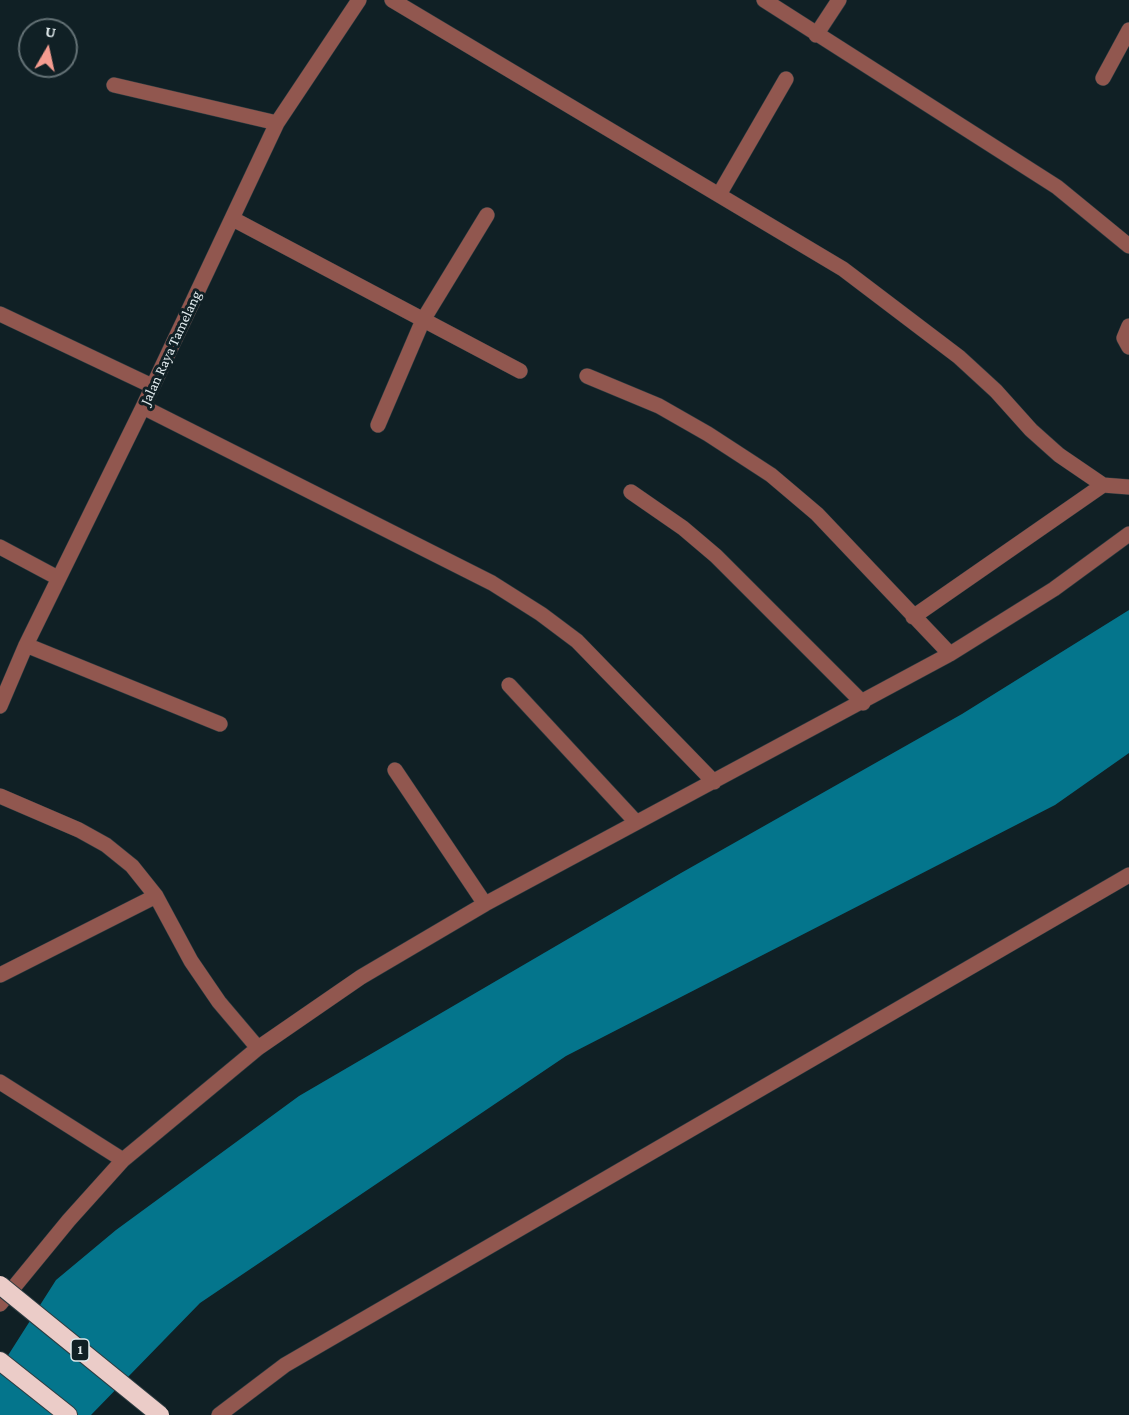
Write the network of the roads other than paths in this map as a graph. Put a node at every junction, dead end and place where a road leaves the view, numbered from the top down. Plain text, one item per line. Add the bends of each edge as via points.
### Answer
1 (359, 0) edge
2 (392, 0) edge
3 (764, 0) edge
4 (839, 0) edge
5 (1129, 30) edge
6 (816, 35) junction
7 (1103, 78) dead end
8 (786, 79) dead end
9 (114, 85) dead end
10 (277, 123) junction
11 (720, 193) junction
12 (488, 214) dead end
13 (233, 219) junction
14 (1129, 246) edge
15 (0, 314) edge
16 (423, 320) junction
17 (1129, 326) edge
18 (1129, 348) edge
19 (520, 371) dead end
20 (586, 376) dead end
21 (152, 386) junction
22 (143, 407) junction
23 (378, 425) dead end
24 (1103, 485) junction
25 (1129, 487) edge
26 (631, 492) dead end
27 (1129, 534) edge
28 (0, 547) edge
29 (58, 578) junction
30 (913, 617) junction
31 (26, 645) junction
32 (950, 654) junction
33 (509, 685) dead end
34 (1, 702) edge
35 (863, 703) junction
36 (220, 724) dead end
37 (395, 770) dead end
38 (714, 782) junction
39 (0, 796) edge
40 (636, 822) junction
41 (1129, 875) edge
42 (156, 896) junction
43 (485, 904) junction
44 (0, 975) edge
45 (258, 1048) junction
46 (0, 1082) edge
47 (123, 1160) junction
48 (0, 1285) edge
49 (0, 1305) edge
50 (0, 1361) edge
51 (68, 1415) edge
52 (160, 1415) edge
53 (219, 1415) edge

1 - 10 street, Jalan Raya Tamelang
2 - 11 street
3 - 6 street
4 - 6 street
5 - 7 street
6 - 14 street via 1057,187
8 - 11 street
9 - 10 street
10 - 13 street, Jalan Raya Tamelang
11 - 24 street via 892,304 996,391 1059,455
12 - 16 street
13 - 16 street
13 - 21 street, Jalan Raya Tamelang
15 - 21 street
16 - 19 street
16 - 23 street
17 - 18 street via 1124,338
20 - 30 street via 659,406 771,476 817,514
21 - 22 street, Jalan Raya Tamelang
22 - 29 street, Jalan Raya Tamelang
22 - 38 street via 492,583 541,614 577,641
24 - 25 street
24 - 30 street
26 - 35 street via 716,556
27 - 32 street via 1054,589
28 - 29 street
29 - 31 street, Jalan Raya Tamelang
30 - 32 street
31 - 34 street, Jalan Raya Tamelang
31 - 36 street
32 - 35 street
33 - 40 street
35 - 38 street
37 - 43 street
38 - 40 street
39 - 42 street via 106,845 132,866
40 - 43 street
41 - 53 street via 285,1365
42 - 44 street
42 - 45 street via 191,961
43 - 45 street via 361,977
45 - 47 street
46 - 47 street
47 - 49 street
48 - 52 highway, 1, bridge
50 - 51 highway

